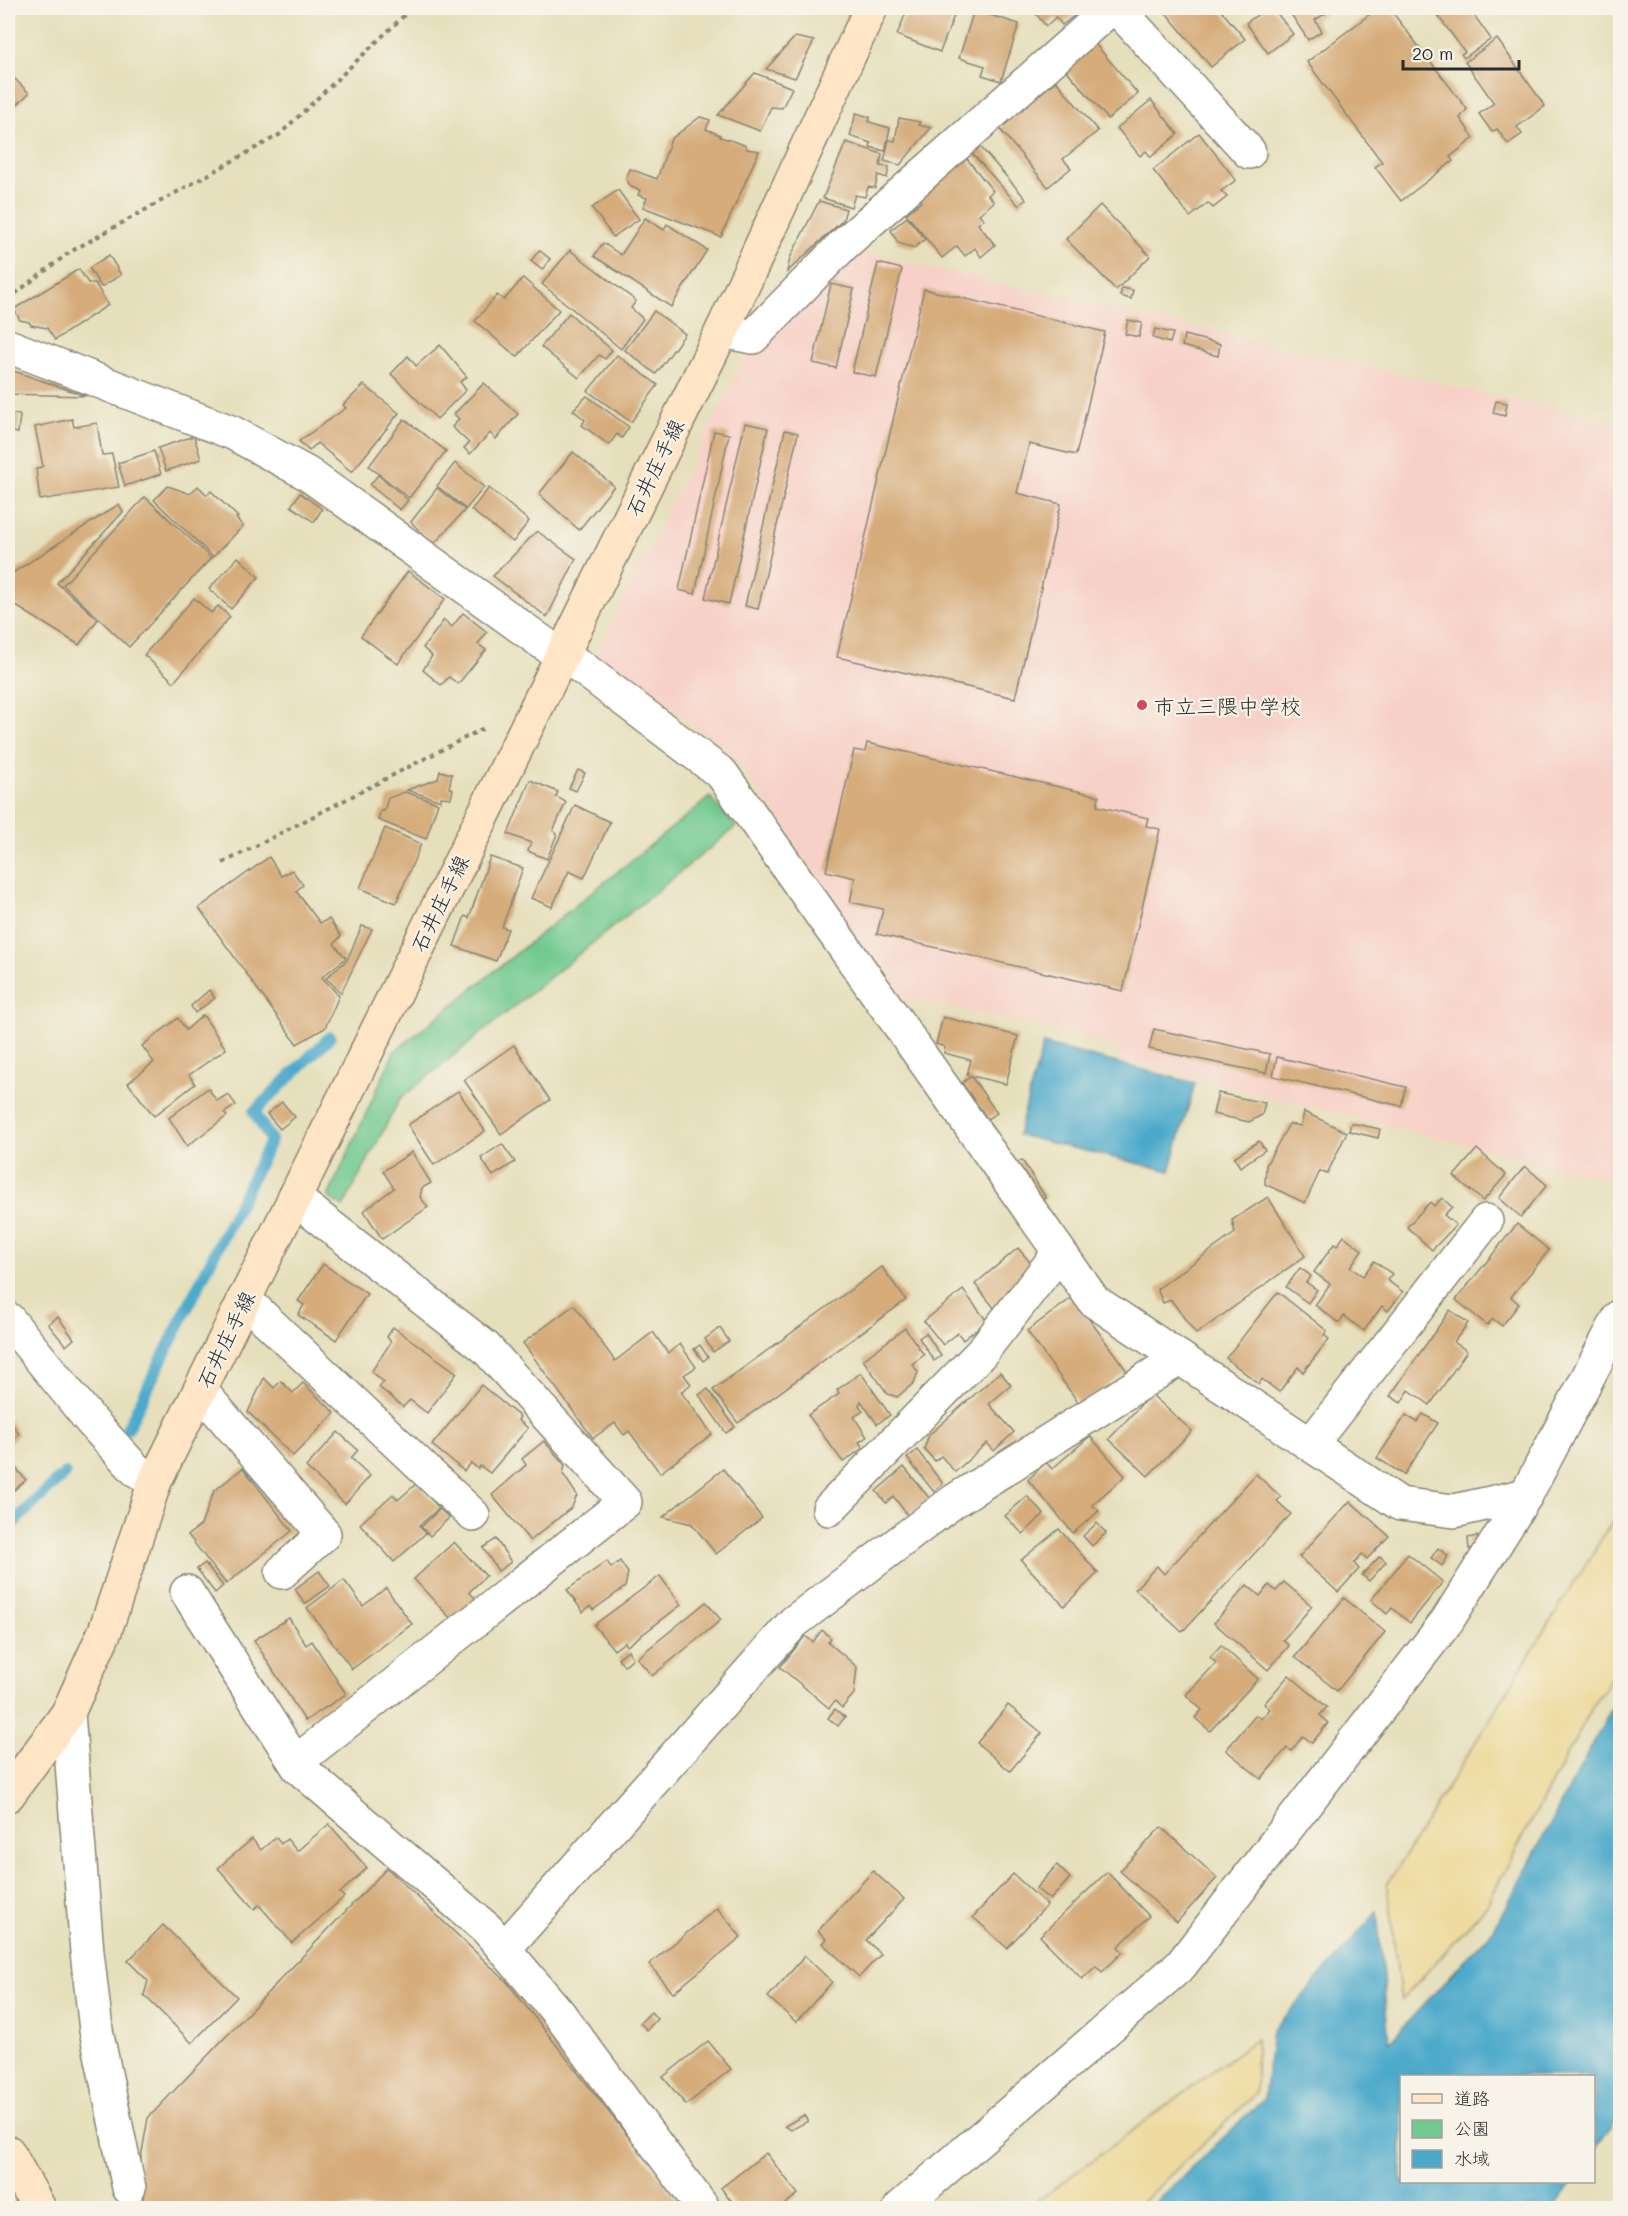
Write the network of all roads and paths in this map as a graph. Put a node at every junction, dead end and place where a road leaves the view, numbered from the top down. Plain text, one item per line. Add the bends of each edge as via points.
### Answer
1 (412, 8) edge
2 (871, 8) edge
3 (1111, 8) edge
4 (1117, 8) edge
5 (1249, 152) dead end
6 (8, 299) edge
7 (722, 331) junction
8 (8, 346) edge
9 (560, 655) junction
10 (491, 725) dead end
11 (223, 863) dead end
12 (294, 1198) junction
13 (1485, 1221) dead end
14 (1059, 1253) junction
15 (244, 1299) junction
16 (1620, 1316) edge
17 (8, 1319) edge
18 (1180, 1358) junction
19 (200, 1390) junction
20 (1311, 1444) junction
21 (155, 1481) junction
22 (1526, 1494) junction
23 (829, 1509) dead end
24 (473, 1515) dead end
25 (282, 1572) dead end
26 (187, 1592) dead end
27 (68, 1713) junction
28 (296, 1762) junction
29 (8, 1795) edge
30 (504, 1949) junction
31 (8, 2152) edge
32 (129, 2188) dead end
33 (39, 2208) edge
34 (703, 2208) edge
35 (900, 2208) edge

1 - 6 path via 279,135 70,252
2 - 7 street, 石井庄手線
3 - 7 street via 842,246 753,337
4 - 5 street
7 - 9 street, 石井庄手線
8 - 9 street via 232,433 308,474
9 - 12 street, 石井庄手線
9 - 14 street via 722,774
10 - 11 path
12 - 15 street, 石井庄手線
12 - 28 street via 484,1347 625,1502
13 - 20 street
14 - 18 street via 1094,1301
14 - 23 street via 981,1353
15 - 19 street, 石井庄手線
15 - 24 street
16 - 22 street
17 - 21 street via 91,1421 136,1470
18 - 20 street
18 - 30 street via 954,1501 794,1622
19 - 21 street, 石井庄手線
19 - 25 street via 324,1534
20 - 22 street via 1400,1504 1454,1511
21 - 27 street, 石井庄手線 via 105,1631
22 - 35 street via 1447,1621 1181,1965
26 - 28 street
27 - 29 street, 石井庄手線
27 - 32 street via 96,2030
28 - 30 street via 487,1929
30 - 34 street via 560,2015
31 - 33 street

